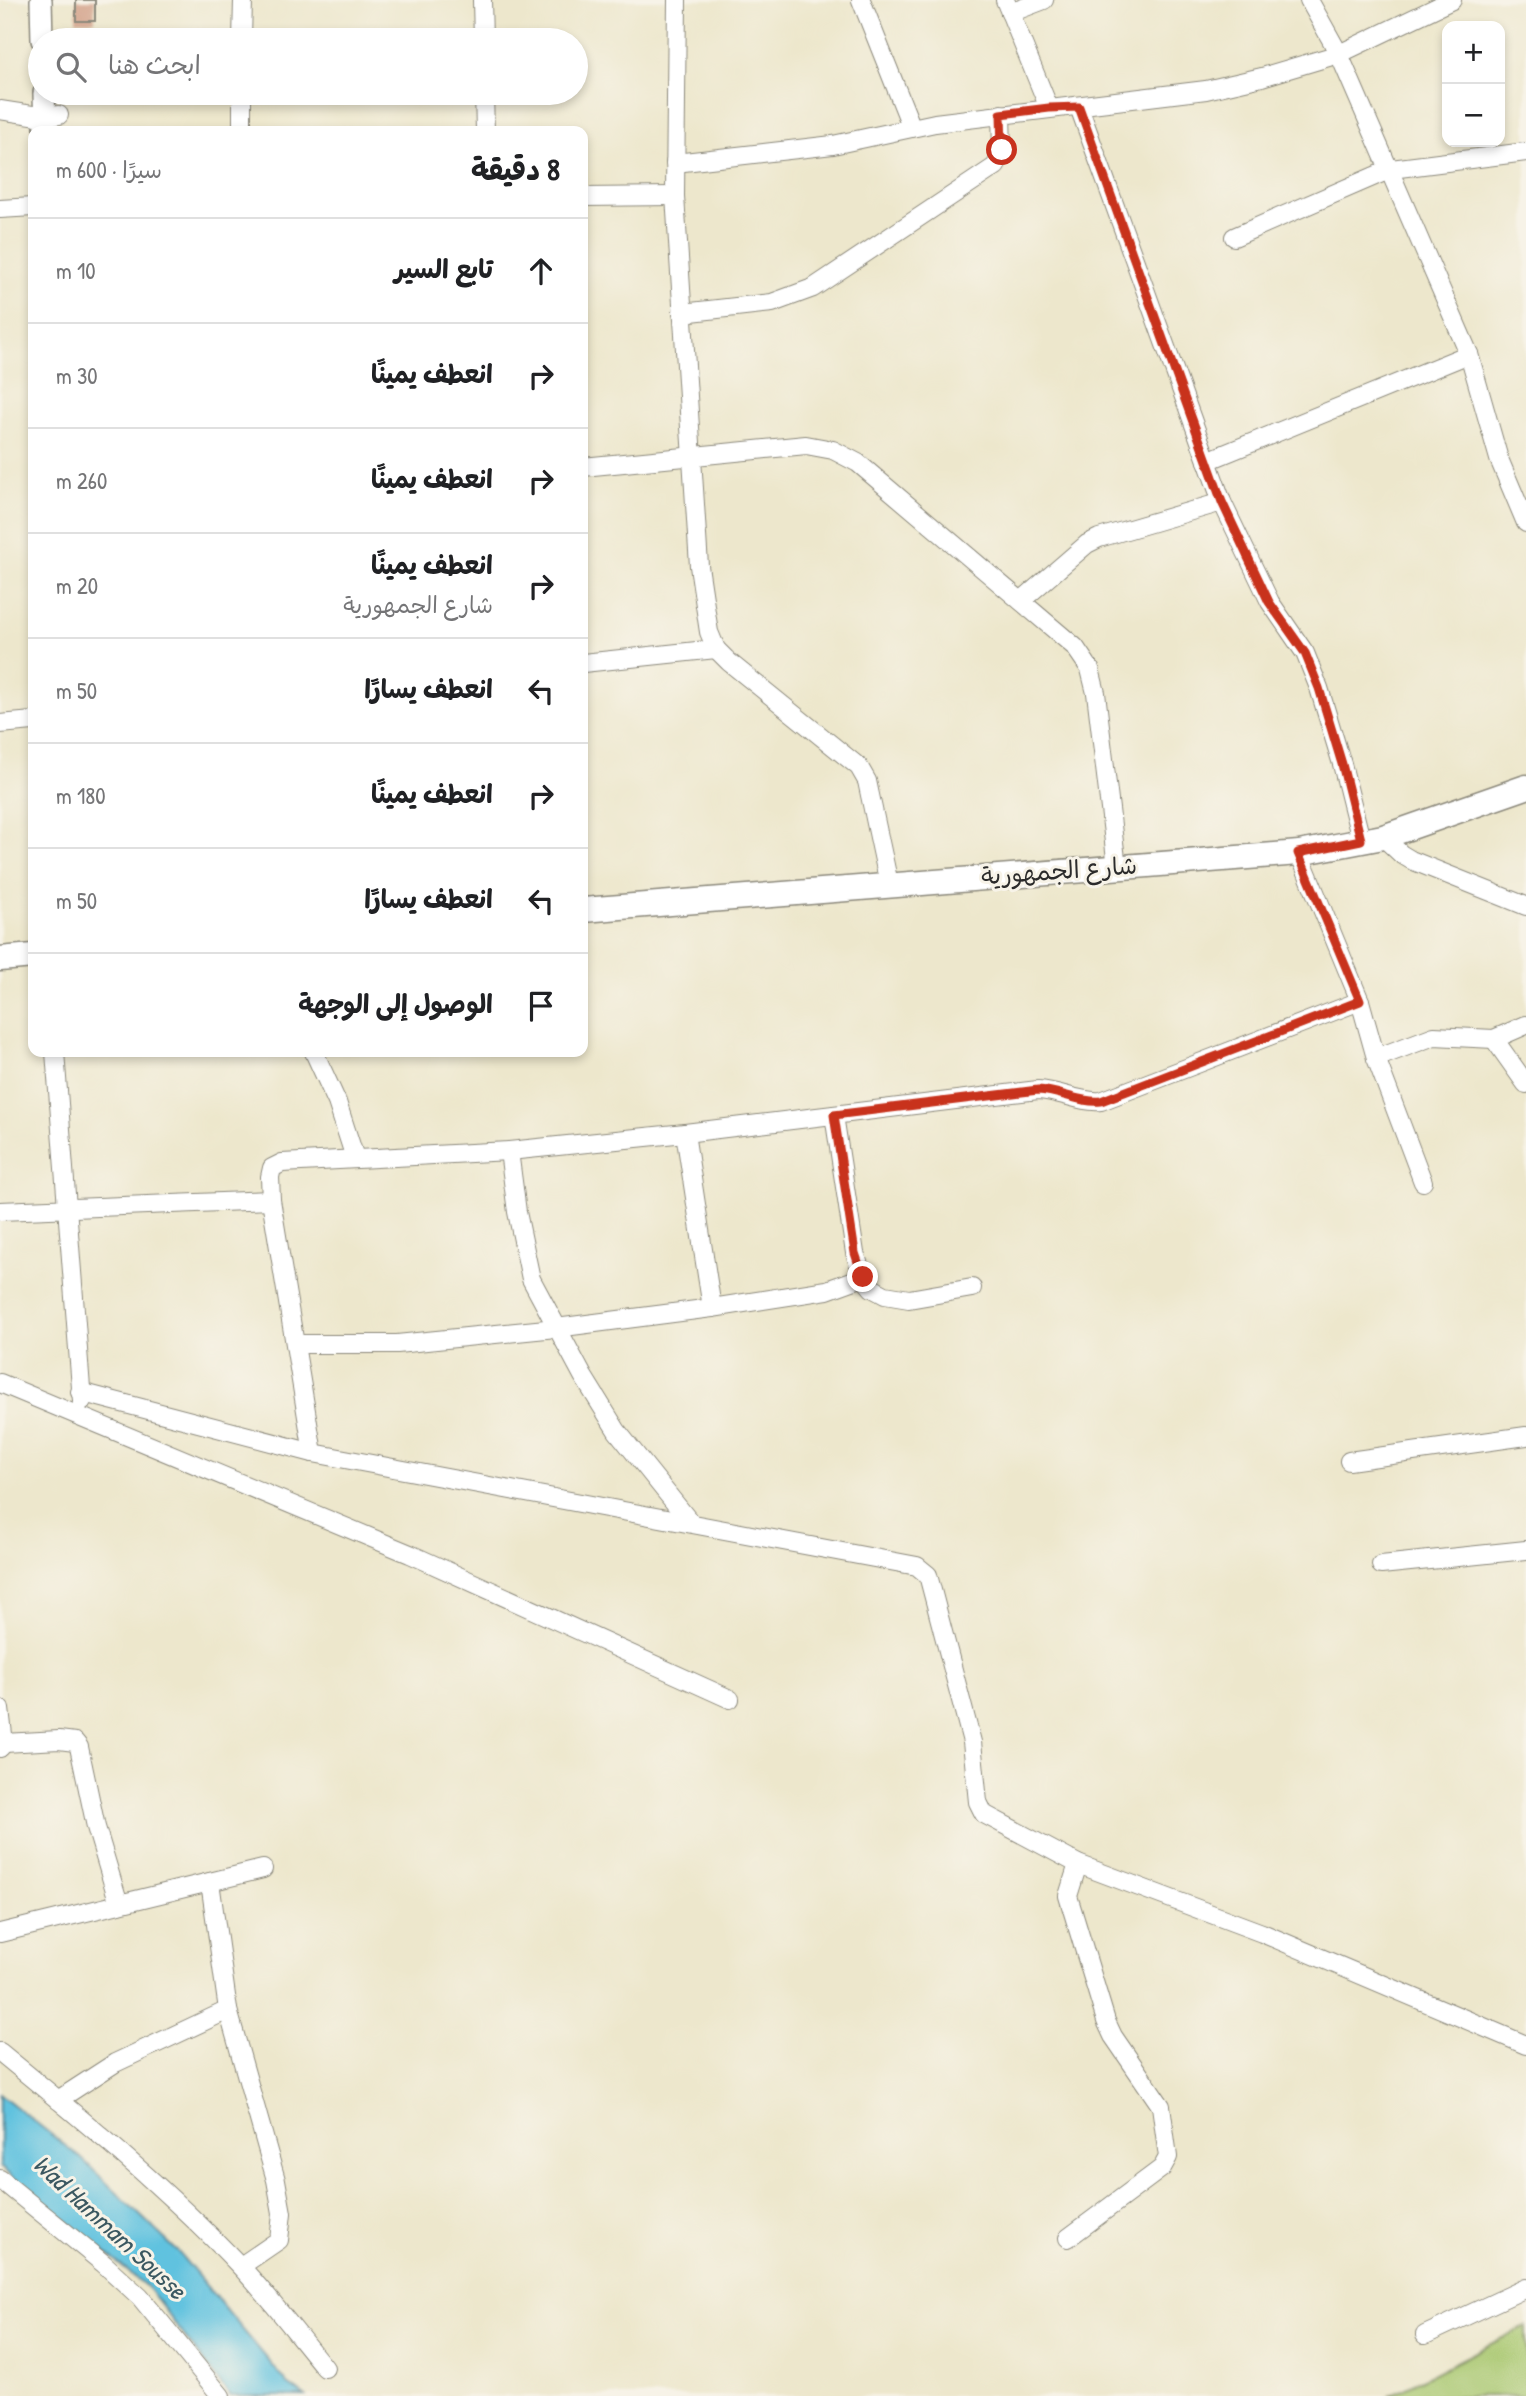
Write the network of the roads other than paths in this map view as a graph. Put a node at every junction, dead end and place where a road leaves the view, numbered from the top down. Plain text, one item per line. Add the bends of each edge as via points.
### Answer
1 (41, 0) edge
2 (55, 0) edge
3 (243, 0) edge
4 (482, 0) edge
5 (677, 0) edge
6 (861, 0) edge
7 (1044, 0) edge
8 (1309, 0) edge
9 (1452, 0) edge
10 (1007, 6) edge
11 (42, 28) edge
12 (56, 28) edge
13 (242, 28) edge
14 (483, 28) edge
15 (1339, 54) junction
16 (47, 105) edge
17 (56, 105) edge
18 (242, 105) edge
19 (484, 105) edge
20 (1079, 107) junction
21 (1049, 108) junction
22 (0, 110) edge
23 (1001, 114) junction
24 (52, 124) edge
25 (242, 126) edge
26 (485, 126) edge
27 (912, 128) junction
28 (1526, 152) edge
29 (675, 163) junction
30 (1391, 169) junction
31 (675, 196) junction
32 (588, 197) edge
33 (28, 207) edge
34 (0, 209) edge
35 (1234, 237) dead end
36 (682, 313) junction
37 (1469, 354) junction
38 (690, 456) junction
39 (1206, 461) junction
40 (588, 466) edge
41 (1222, 502) junction
42 (1526, 523) edge
43 (1021, 601) junction
44 (716, 649) junction
45 (588, 662) edge
46 (28, 721) edge
47 (0, 724) edge
48 (1526, 787) edge
49 (1372, 839) junction
50 (1298, 853) junction
51 (1117, 867) junction
52 (889, 884) junction
53 (1526, 906) edge
54 (588, 910) edge
55 (28, 956) edge
56 (0, 959) edge
57 (1360, 1001) junction
58 (1526, 1025) edge
59 (1494, 1039) junction
60 (55, 1057) edge
61 (316, 1057) edge
62 (1376, 1058) junction
63 (1526, 1084) edge
64 (834, 1115) junction
65 (685, 1133) junction
66 (509, 1151) junction
67 (355, 1158) junction
68 (1423, 1182) dead end
69 (271, 1200) junction
70 (66, 1208) junction
71 (0, 1211) edge
72 (863, 1277) junction
73 (972, 1288) dead end
74 (712, 1308) junction
75 (556, 1328) junction
76 (297, 1344) junction
77 (0, 1383) edge
78 (80, 1392) junction
79 (87, 1420) junction
80 (1526, 1436) edge
81 (313, 1454) junction
82 (1349, 1461) dead end
83 (690, 1522) junction
84 (1526, 1550) edge
85 (1381, 1564) dead end
86 (730, 1699) dead end
87 (0, 1709) edge
88 (2, 1745) edge
89 (1078, 1864) junction
90 (263, 1869) dead end
91 (210, 1882) junction
92 (119, 1904) junction
93 (0, 1933) edge
94 (228, 2010) junction
95 (1526, 2045) edge
96 (0, 2052) edge
97 (58, 2100) junction
98 (0, 2179) edge
99 (1069, 2238) dead end
100 (240, 2266) junction
101 (1526, 2288) edge
102 (1425, 2335) dead end
103 (325, 2368) dead end
104 (220, 2396) edge

1 - 11 street
2 - 12 street
3 - 13 street
4 - 14 street
5 - 29 street
6 - 27 street
7 - 10 street
8 - 15 street
9 - 15 street
10 - 21 street
15 - 20 street via 1206,90
15 - 30 street
16 - 24 street
17 - 24 street
18 - 25 street
19 - 26 street
20 - 21 street
20 - 39 street
21 - 23 street
22 - 24 street
23 - 27 street
23 - 36 street via 1002,150 996,166 813,288 772,303
27 - 29 street via 820,147
28 - 30 street
29 - 31 street
30 - 35 street
30 - 37 street
31 - 32 street
31 - 36 street
33 - 34 street
36 - 38 street
37 - 39 street
37 - 42 street via 1499,459
38 - 40 street
38 - 43 street via 806,445 834,450 858,463
38 - 44 street via 699,566
39 - 41 street
41 - 43 street via 1099,538
41 - 49 street via 1269,602 1305,653
43 - 51 street via 1075,647 1090,669
44 - 45 street
44 - 52 street via 859,767 867,781
46 - 47 street
48 - 49 main road, شارع الجمهورية
49 - 50 main road, شارع الجمهورية
49 - 53 street via 1411,860
50 - 51 main road, شارع الجمهورية
50 - 57 street
51 - 52 main road, شارع الجمهورية
52 - 54 main road, شارع الجمهورية
55 - 56 main road
57 - 62 street
57 - 64 street via 1101,1101 1038,1090
58 - 59 street
59 - 62 street via 1434,1036
59 - 63 street
60 - 70 street
61 - 67 street via 337,1101
62 - 68 street
64 - 65 street
64 - 72 street via 855,1253
65 - 66 street
65 - 74 street
66 - 67 street
66 - 75 street via 531,1279
67 - 69 street via 282,1163 272,1168
69 - 70 street
69 - 76 street
70 - 71 street
70 - 78 street
72 - 73 street via 885,1295 909,1299
72 - 74 street via 827,1290
74 - 75 street
75 - 76 street via 397,1345
75 - 83 street via 617,1431
76 - 81 street
77 - 79 street
78 - 79 street
78 - 81 street
79 - 86 street via 410,1554
80 - 82 street
81 - 83 street
83 - 89 street via 925,1570 972,1742 980,1810
84 - 85 street
87 - 88 street
88 - 92 street via 59,1740 79,1747
89 - 95 street via 1262,1933
89 - 99 street via 1069,1896 1102,2009 1113,2036 1161,2106 1168,2157 1162,2168
90 - 91 street
91 - 92 street
91 - 94 street
92 - 93 street
94 - 97 street via 115,2063
94 - 100 street via 282,2213 279,2240
96 - 97 street
97 - 100 street
98 - 104 street via 140,2297
100 - 103 street
101 - 102 street

